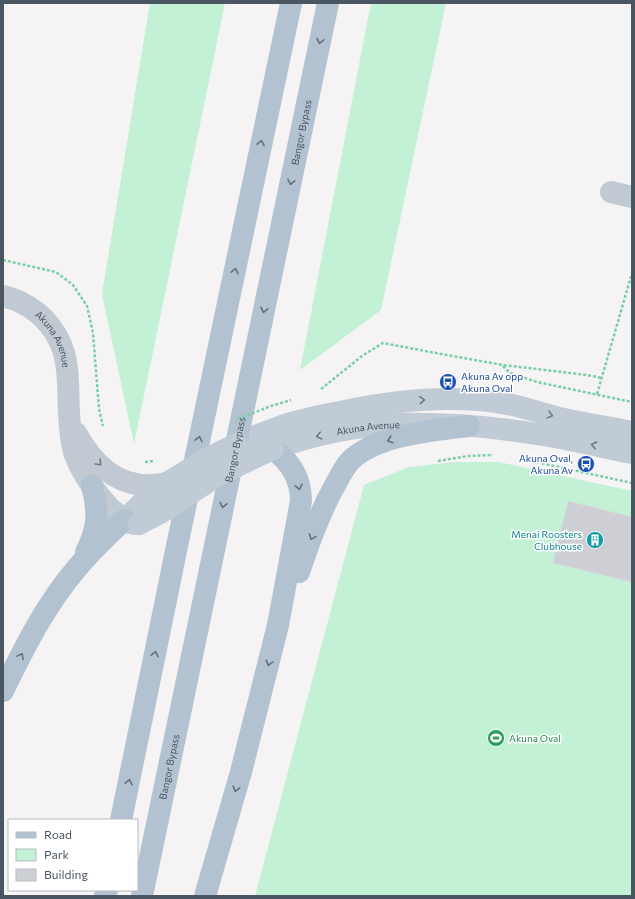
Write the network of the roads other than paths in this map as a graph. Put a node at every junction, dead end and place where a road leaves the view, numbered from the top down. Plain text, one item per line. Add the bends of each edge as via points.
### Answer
1 (291, 3) edge
2 (328, 3) edge
3 (611, 192) dead end
4 (632, 197) edge
5 (3, 296) edge
6 (68, 405) junction
7 (469, 426) junction
8 (632, 432) edge
9 (237, 444) junction
10 (278, 450) junction
11 (632, 453) edge
12 (92, 486) junction
13 (142, 493) junction
14 (132, 522) junction
15 (77, 567) junction
16 (278, 625) junction
17 (3, 691) edge
18 (121, 819) edge
19 (142, 896) edge
20 (205, 896) edge

18 -> 1 main road
2 -> 19 main road, Bangor Bypass
3 - 4 street
5 - 6 street, Akuna Avenue via 30,307 53,328 66,362
6 - 12 street, Akuna Avenue via 70,435 75,455
6 -> 13 street, Akuna Avenue via 76,432 88,452 105,469
7 -> 10 main road, Akuna Avenue via 400,424 341,430 300,440
11 -> 7 main road, Akuna Avenue via 544,435
7 -> 16 main road via 430,430 390,440 374,445 351,461 324,504
9 -> 8 main road, Akuna Avenue via 316,416 383,404 450,399 512,404 564,419
9 - 10 main road via 254,442
9 - 13 main road, Akuna Avenue, bridge via 204,460 167,483
10 - 14 main road, Akuna Avenue, bridge via 222,473 162,512
10 -> 16 main road via 297,477 301,492
12 - 14 street, Akuna Avenue via 110,508
12 - 15 main road via 97,514 95,533
13 - 14 main road, Akuna Avenue
14 - 15 main road via 102,541
17 -> 15 main road via 46,610
16 -> 20 main road

